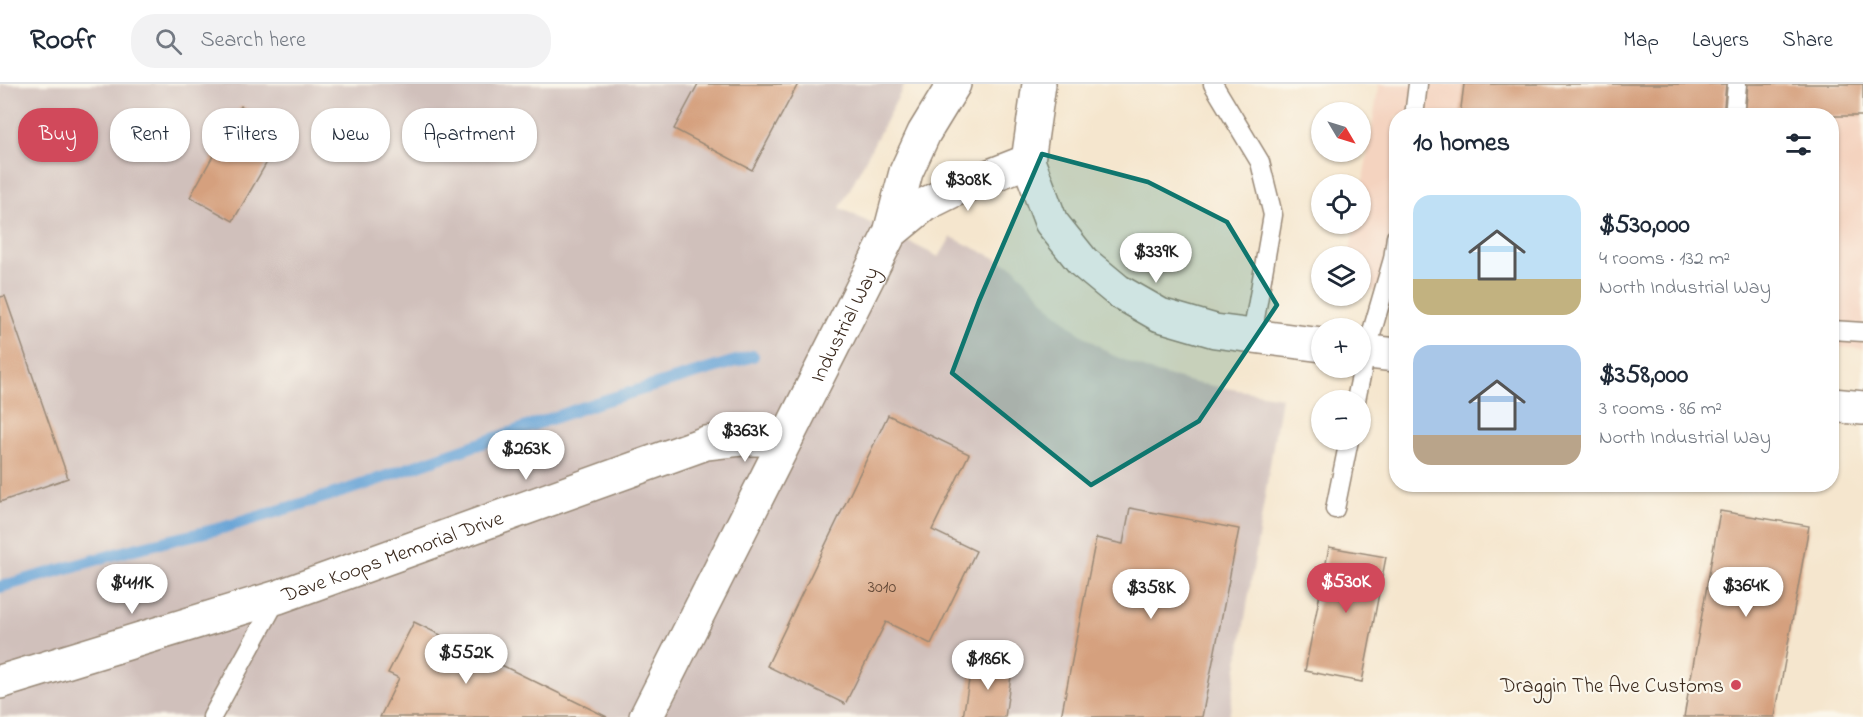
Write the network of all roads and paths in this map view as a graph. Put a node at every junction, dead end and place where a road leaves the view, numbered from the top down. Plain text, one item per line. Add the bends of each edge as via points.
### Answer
1 (954, 84) edge
2 (1039, 84) edge
3 (1213, 84) edge
4 (1419, 84) edge
5 (1737, 84) edge
6 (1415, 108) edge
7 (1735, 108) edge
8 (1028, 161) junction
9 (890, 233) junction
10 (1389, 287) edge
11 (1839, 330) edge
12 (1863, 332) edge
13 (1252, 336) junction
14 (1311, 344) edge
15 (1374, 353) edge
16 (1360, 390) edge
17 (1839, 406) edge
18 (1863, 408) edge
19 (786, 440) junction
20 (1347, 450) edge
21 (1335, 509) dead end
22 (278, 597) junction
23 (0, 682) edge
24 (212, 717) edge
25 (646, 717) edge

1 - 9 street via 906,172
2 - 8 street
3 - 13 lane via 1260,162 1273,215
4 - 6 lane
5 - 7 lane
8 - 9 street, Industrial Way via 954,190 924,206
8 - 13 street via 1051,222 1083,262 1118,291 1160,315 1215,331
9 - 19 street, Industrial Way
10 - 15 lane
11 - 12 lane
13 - 14 street
15 - 16 lane
17 - 18 street
19 - 22 street, Dave Koops Memorial Drive via 741,438 706,443
19 - 25 street, Industrial Way
20 - 21 lane
22 - 23 street, Dave Koops Memorial Drive
22 - 24 lane

